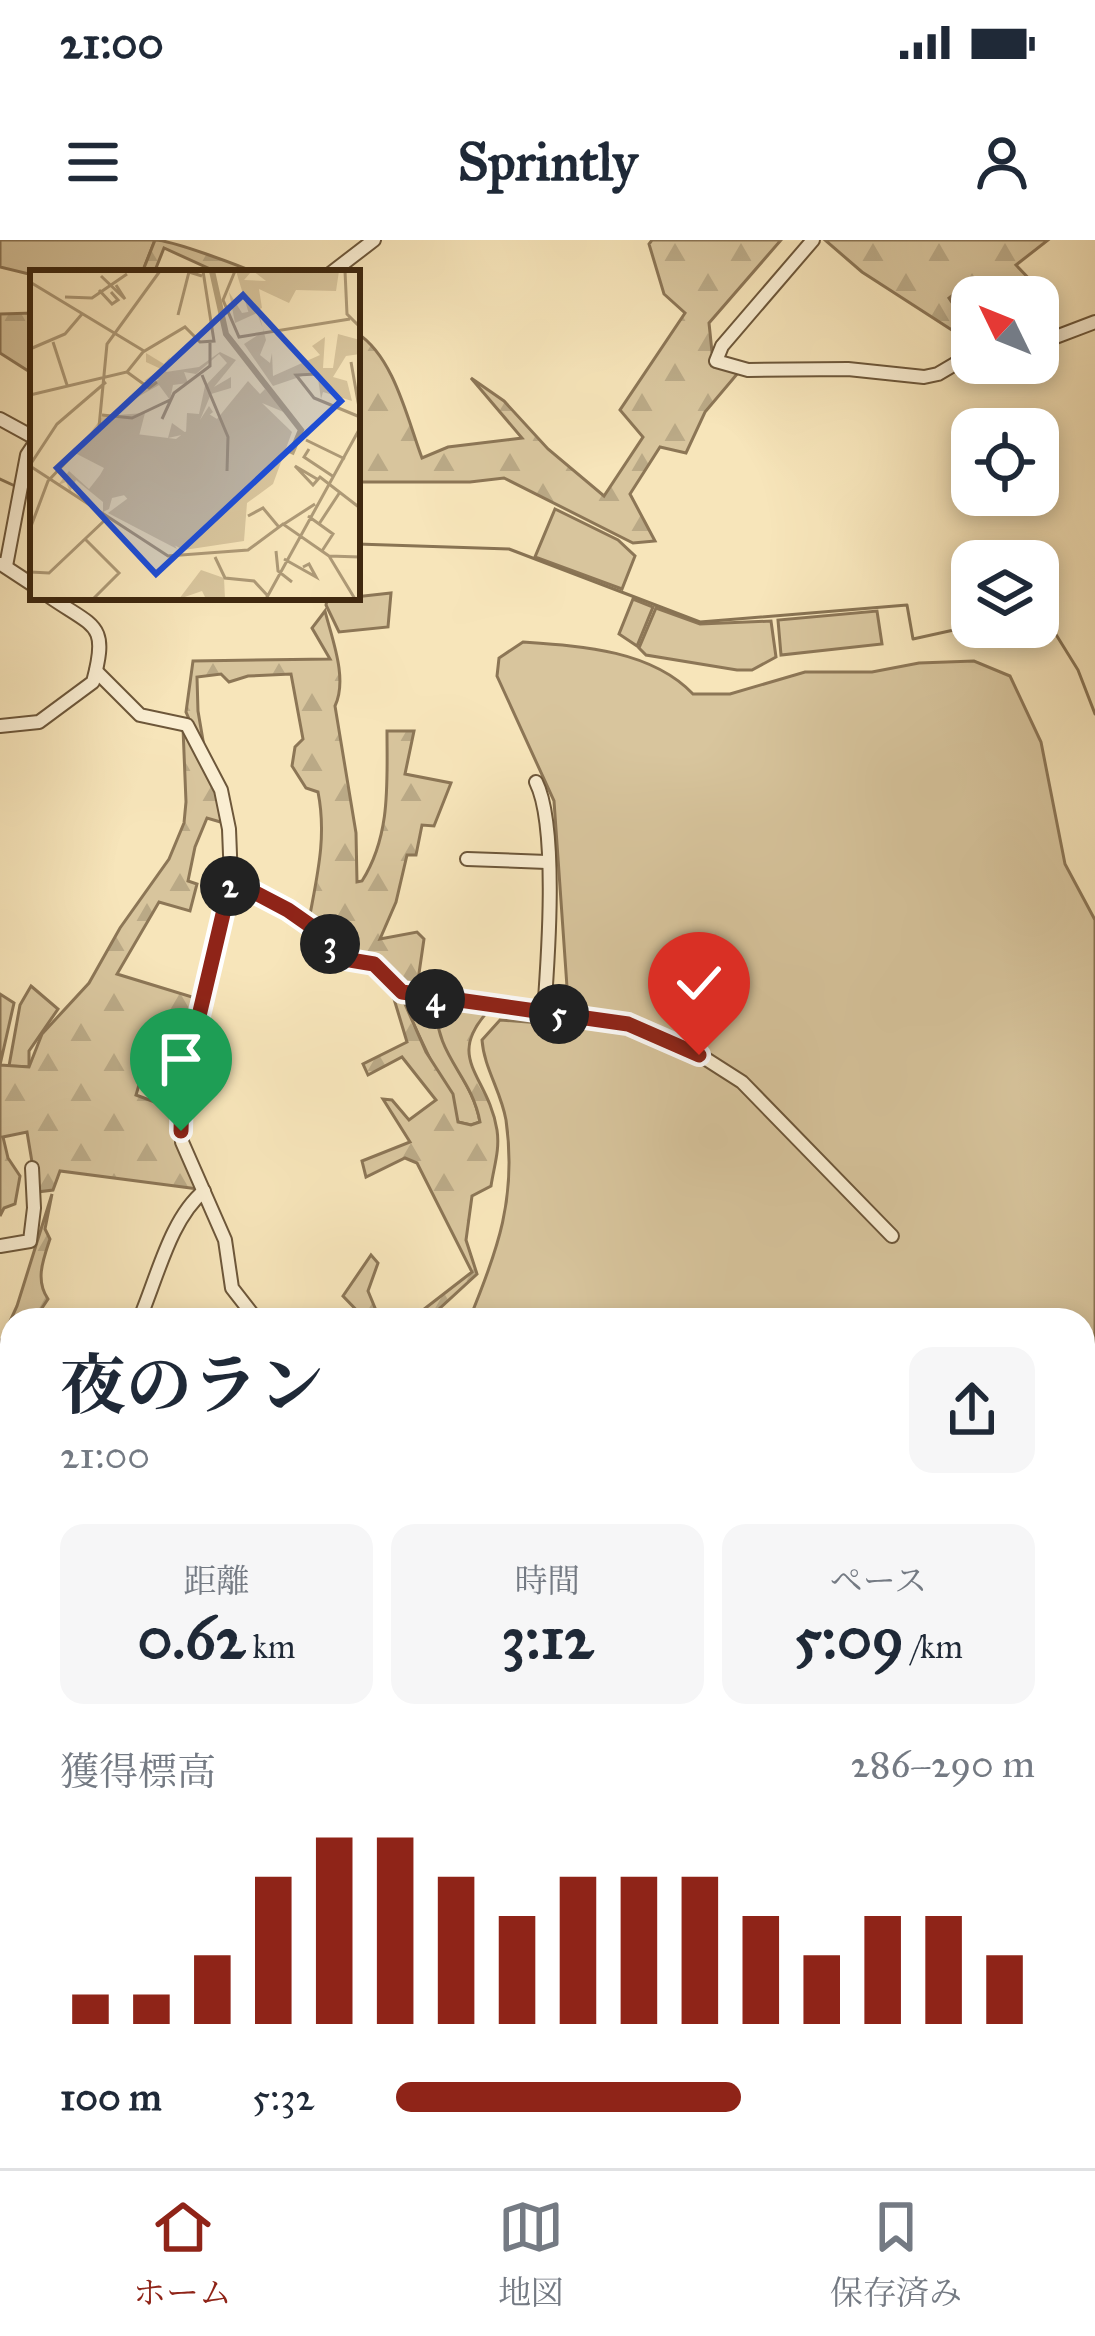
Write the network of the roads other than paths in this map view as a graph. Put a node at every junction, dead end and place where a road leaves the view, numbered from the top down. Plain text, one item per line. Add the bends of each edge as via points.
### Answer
1 (374, 240) edge
2 (813, 240) edge
3 (335, 270) edge
4 (1095, 322) edge
5 (1059, 336) edge
6 (951, 366) edge
7 (0, 419) edge
8 (30, 440) edge
9 (30, 448) edge
10 (3, 564) edge
11 (30, 583) edge
12 (54, 600) edge
13 (96, 671) junction
14 (0, 727) edge
15 (536, 782) dead end
16 (467, 860) dead end
17 (548, 862) junction
18 (231, 880) junction
19 (544, 1012) junction
20 (32, 1168) dead end
21 (204, 1191) junction
22 (892, 1236) dead end
23 (0, 1246) edge
24 (144, 1308) edge
25 (247, 1308) edge
26 (0, 1795) edge
27 (0, 1933) edge

1 - 3 street
2 - 6 street via 716,361 748,370 924,377
4 - 5 street
7 - 8 street
9 - 10 street
10 - 11 street
12 - 13 street via 96,628
13 - 14 street via 50,716
13 - 18 street via 140,715 187,725 221,790
15 - 17 street
16 - 17 street
17 - 19 street
18 - 19 street via 288,910 344,959 374,964 402,992
18 - 21 street via 182,1088 182,1142
19 - 22 street via 628,1024 723,1068
20 - 23 street via 30,1241
21 - 24 street via 175,1227
21 - 25 street via 230,1256 232,1288
26 - 27 street

